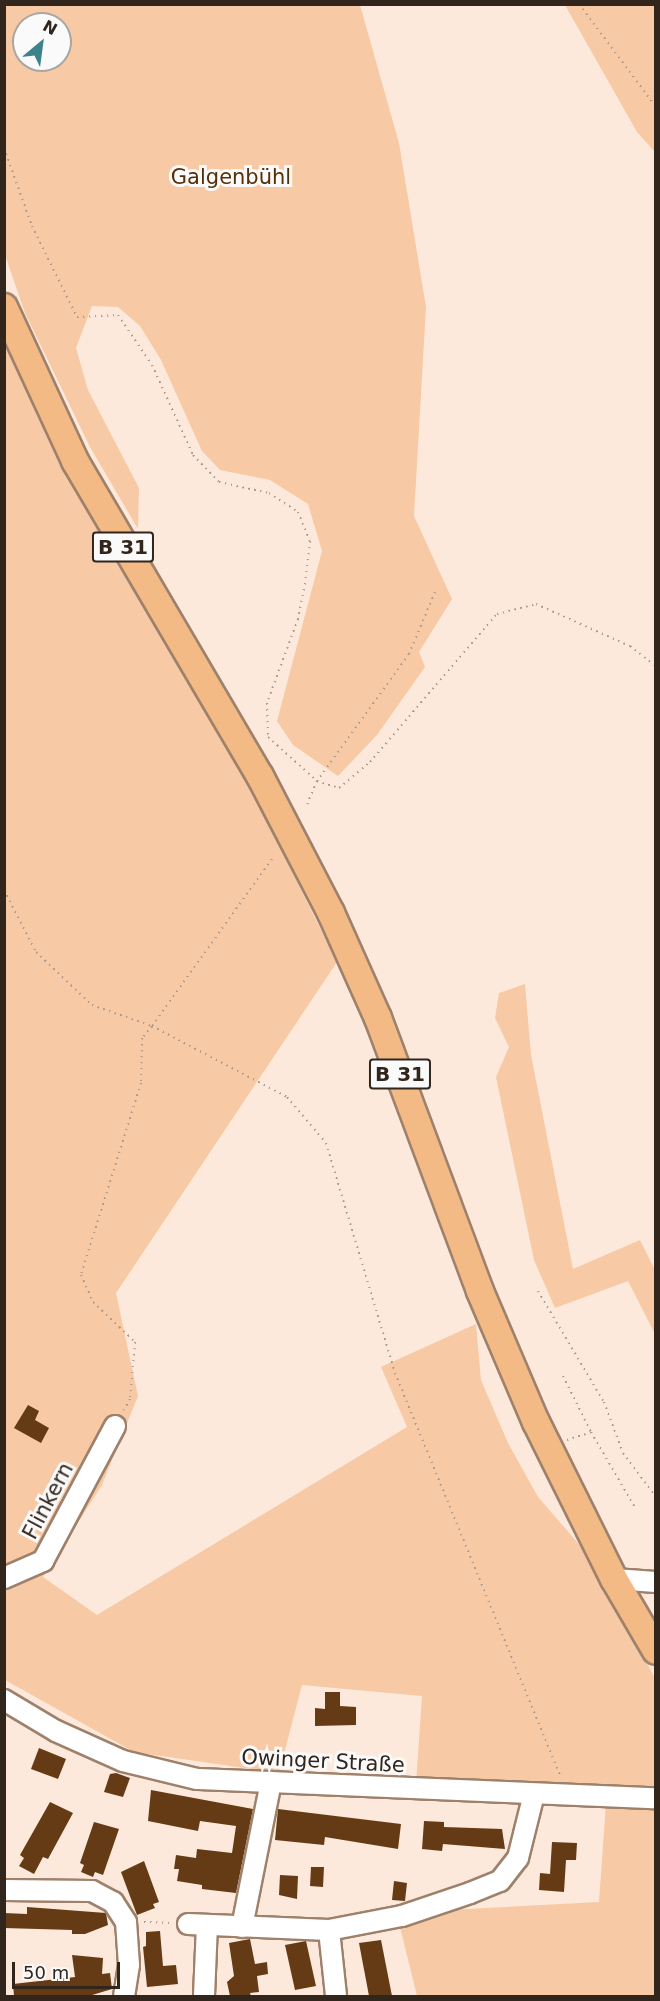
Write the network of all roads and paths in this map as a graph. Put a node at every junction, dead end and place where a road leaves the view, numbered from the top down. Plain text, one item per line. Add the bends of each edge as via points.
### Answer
1 (579, 4) edge
2 (656, 108) edge
3 (4, 148) edge
4 (4, 308) edge
5 (435, 592) dead end
6 (656, 666) edge
7 (317, 781) junction
8 (307, 804) dead end
9 (272, 859) dead end
10 (4, 890) edge
11 (152, 1026) junction
12 (538, 1291) dead end
13 (563, 1376) dead end
14 (115, 1426) joint
15 (591, 1432) junction
16 (567, 1440) dead end
17 (656, 1497) edge
18 (634, 1506) dead end
19 (4, 1578) edge
20 (614, 1579) junction
21 (656, 1582) edge
22 (656, 1651) edge
23 (4, 1700) edge
24 (271, 1782) junction
25 (534, 1794) junction
26 (567, 1795) junction
27 (656, 1798) edge
28 (4, 1890) edge
29 (126, 1922) junction
30 (197, 1925) junction
31 (242, 1927) junction
32 (329, 1930) junction
33 (124, 1996) edge
34 (204, 1996) edge
35 (336, 1996) edge

1 - 2 path
3 - 7 path via 32,226 77,316 118,315 152,365 192,455 219,482 269,493 298,512 310,541 305,583 298,619 267,703 268,737
4 - 20 main road, B 31 via 75,461 260,776 331,913 386,1040 480,1291 536,1422
5 - 7 path via 409,654
6 - 7 path via 630,646 536,604 496,614 370,762 339,788
7 - 8 path
9 - 11 path
10 - 11 path via 36,952 92,1005
11 - 14 path via 142,1038 141,1083 81,1275 93,1302 135,1342 130,1399
11 - 26 path via 287,1097 326,1143 395,1373
12 - 17 path via 604,1402 623,1453
13 - 15 path
14 - 19 street, Flinkern via 43,1561
15 - 16 path
15 - 18 path
20 - 21 street
20 - 22 main road, B 31
23 - 24 street, Owinger Straße via 56,1731 123,1761 196,1779
24 - 25 street, Owinger Straße
24 - 31 street
25 - 26 street, Owinger Straße
25 - 32 street via 518,1858 500,1881 402,1916
26 - 27 street, Owinger Straße
28 - 29 street via 92,1891 112,1902
29 - 30 path
29 - 33 street via 129,1965
30 - 31 street
30 - 34 street
31 - 32 street
32 - 35 street

